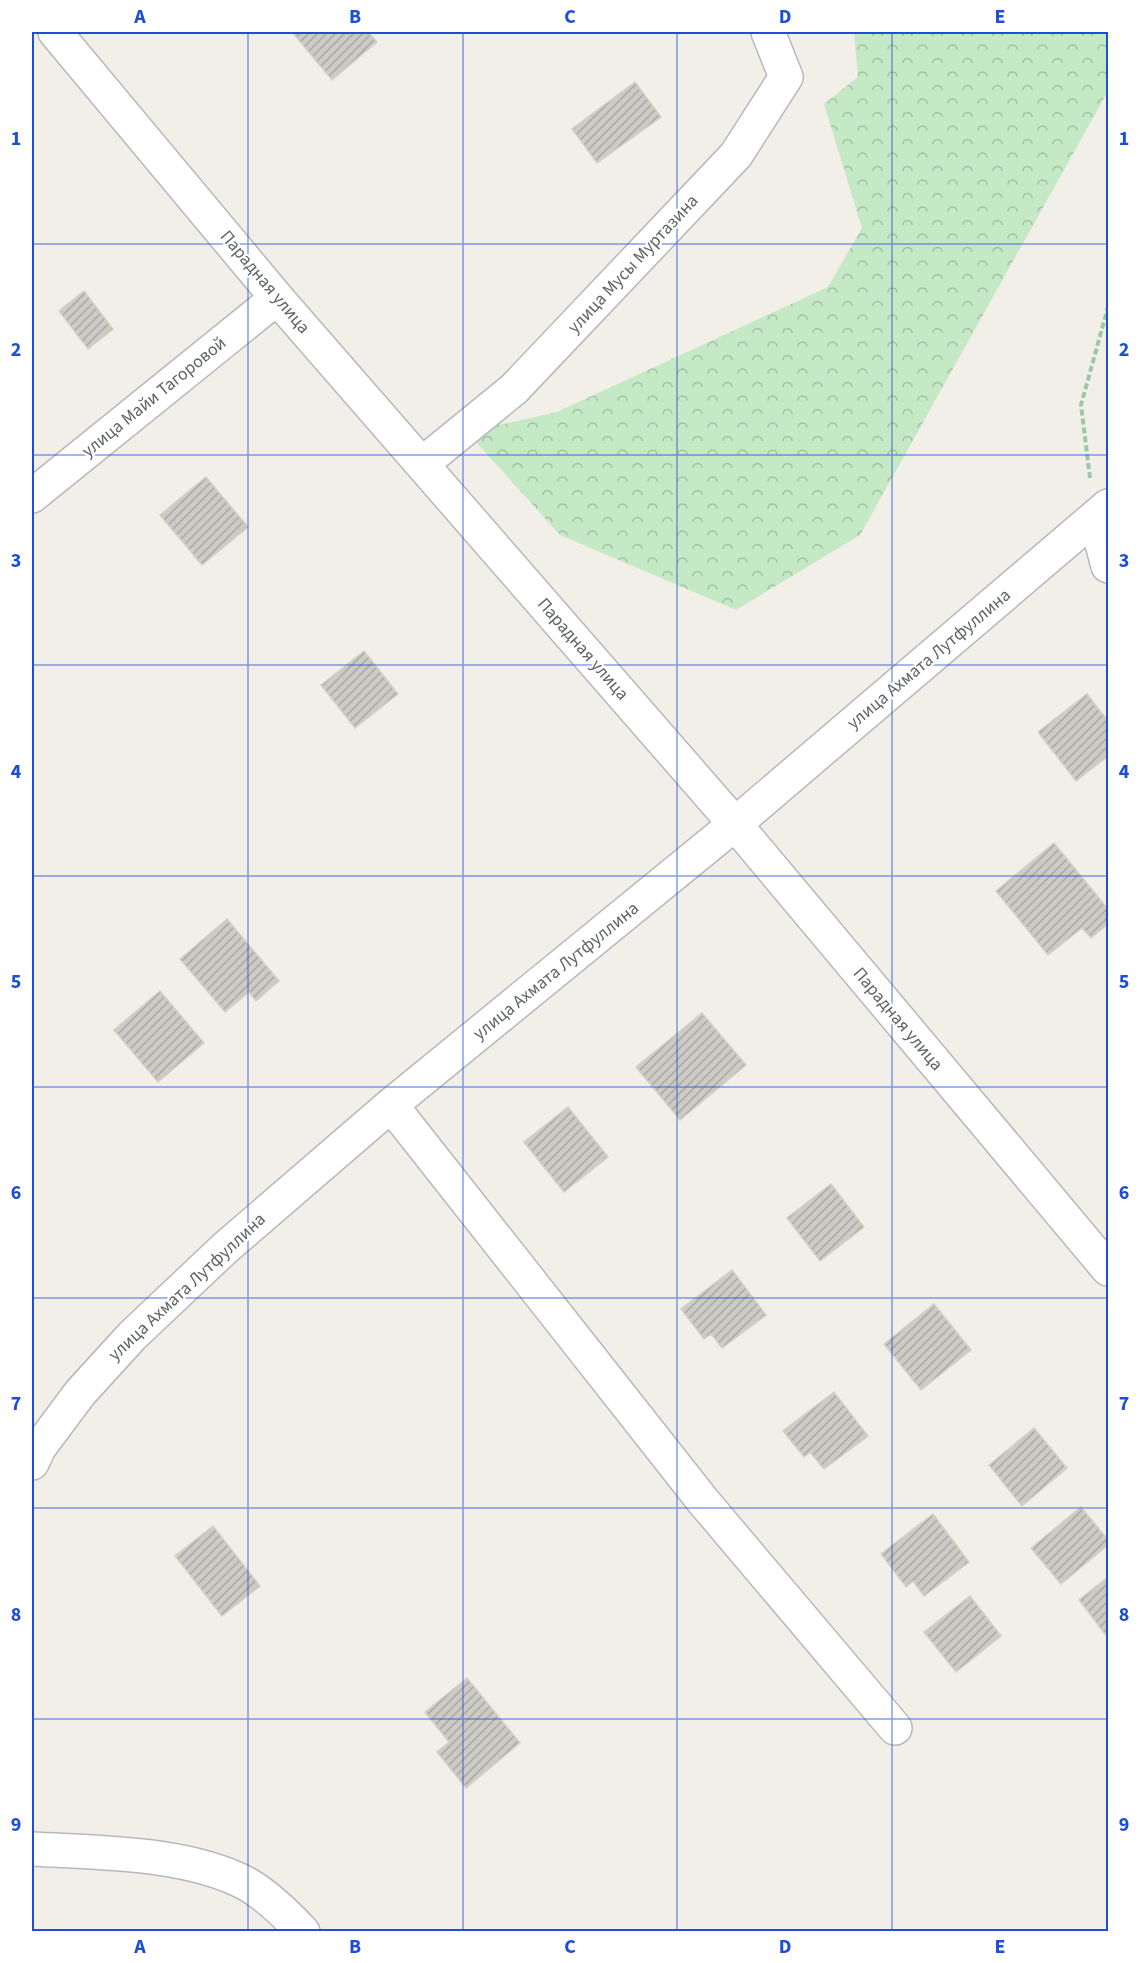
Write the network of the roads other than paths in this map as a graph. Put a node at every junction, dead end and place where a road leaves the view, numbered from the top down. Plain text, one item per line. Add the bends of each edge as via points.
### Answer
1 (55, 32) edge
2 (768, 32) edge
3 (278, 298) junction
4 (422, 464) junction
5 (32, 496) edge
6 (1102, 512) edge
7 (1108, 566) edge
8 (735, 824) junction
9 (391, 1105) junction
10 (1108, 1269) edge
11 (32, 1463) edge
12 (895, 1728) dead end
13 (32, 1849) edge
14 (303, 1932) edge

1 - 3 street, Парадная улица
2 - 4 street, улица Мусы Муртазина via 786,77 736,155 514,389
3 - 4 street, Парадная улица
3 - 5 street, улица Майи Тагоровой
4 - 8 street, Парадная улица
6 - 7 street
6 - 8 street, улица Ахмата Лутфуллина
8 - 9 street, улица Ахмата Лутфуллина
8 - 10 street, Парадная улица
9 - 11 street, улица Ахмата Лутфуллина via 224,1249 132,1336 80,1393
9 - 12 street via 703,1501
13 - 14 street via 134,1855 203,1866 248,1885 285,1912

